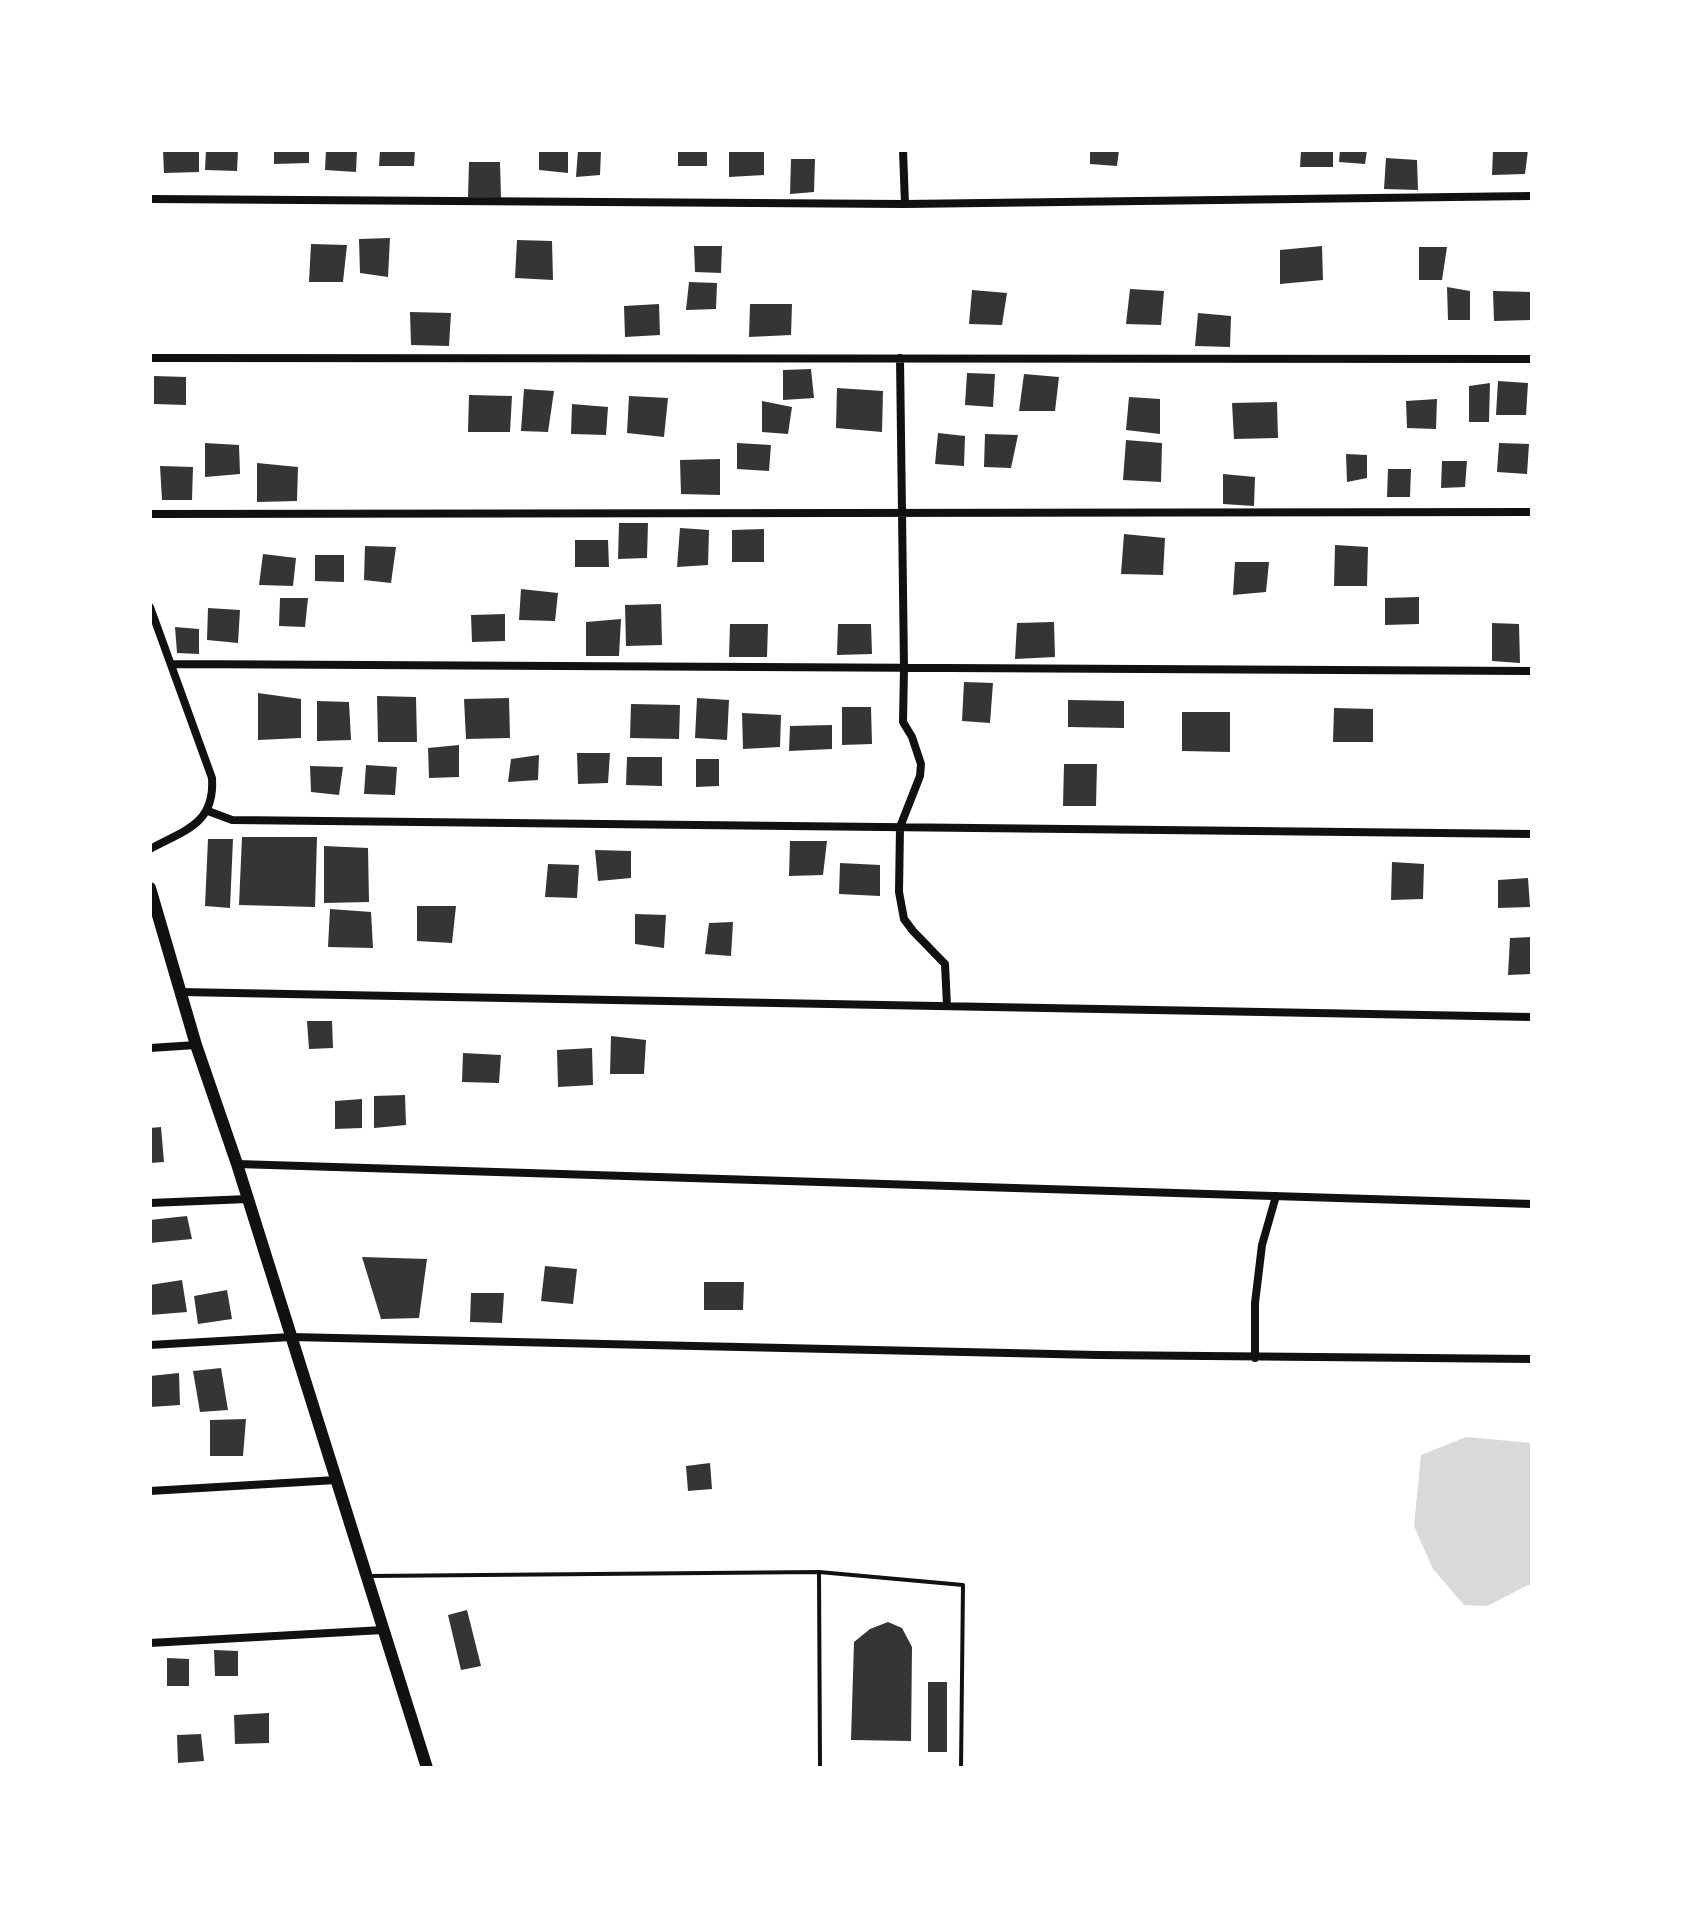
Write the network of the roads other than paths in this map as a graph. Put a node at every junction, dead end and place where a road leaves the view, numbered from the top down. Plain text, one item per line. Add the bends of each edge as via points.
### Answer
1 (903, 150) edge
2 (1532, 196) edge
3 (150, 199) edge
4 (905, 204) junction
5 (150, 358) edge
6 (900, 358) junction
7 (1532, 359) edge
8 (1532, 512) edge
9 (903, 513) junction
10 (150, 514) edge
11 (150, 607) edge
12 (172, 664) junction
13 (904, 668) junction
14 (1532, 671) edge
15 (208, 811) junction
16 (900, 827) junction
17 (1532, 834) edge
18 (150, 849) edge
19 (150, 888) edge
20 (180, 992) junction
21 (947, 1006) junction
22 (1532, 1017) edge
23 (196, 1045) junction
24 (150, 1048) edge
25 (237, 1164) junction
26 (1276, 1196) junction
27 (248, 1199) junction
28 (150, 1203) edge
29 (1532, 1204) edge
30 (291, 1337) junction
31 (150, 1345) edge
32 (1255, 1358) junction
33 (1532, 1359) edge
34 (336, 1480) junction
35 (150, 1491) edge
36 (819, 1572) junction
37 (366, 1576) junction
38 (383, 1630) junction
39 (150, 1643) edge
40 (427, 1768) edge
41 (820, 1768) edge
42 (961, 1768) edge

1 - 4 street
2 - 4 street
3 - 4 street
5 - 6 street
6 - 7 street
6 - 9 street
8 - 9 street
9 - 10 street
9 - 13 street
11 - 12 street
12 - 13 street
12 - 15 street via 212,778
13 - 14 street
13 - 16 street via 903,722 921,764
15 - 16 street via 232,820
15 - 18 street
16 - 17 street
16 - 21 street via 900,906 913,931 945,964
19 - 20 main road
20 - 21 street
20 - 23 main road
21 - 22 street
23 - 24 street
23 - 25 main road
25 - 26 street
25 - 27 main road
26 - 29 street
26 - 32 street via 1262,1245
27 - 28 street
27 - 30 main road
30 - 31 street
30 - 32 street
30 - 34 main road
32 - 33 street
34 - 35 street
34 - 37 main road
36 - 37 lane
36 - 41 lane
36 - 42 lane via 963,1585
37 - 38 main road
38 - 39 street
38 - 40 main road

